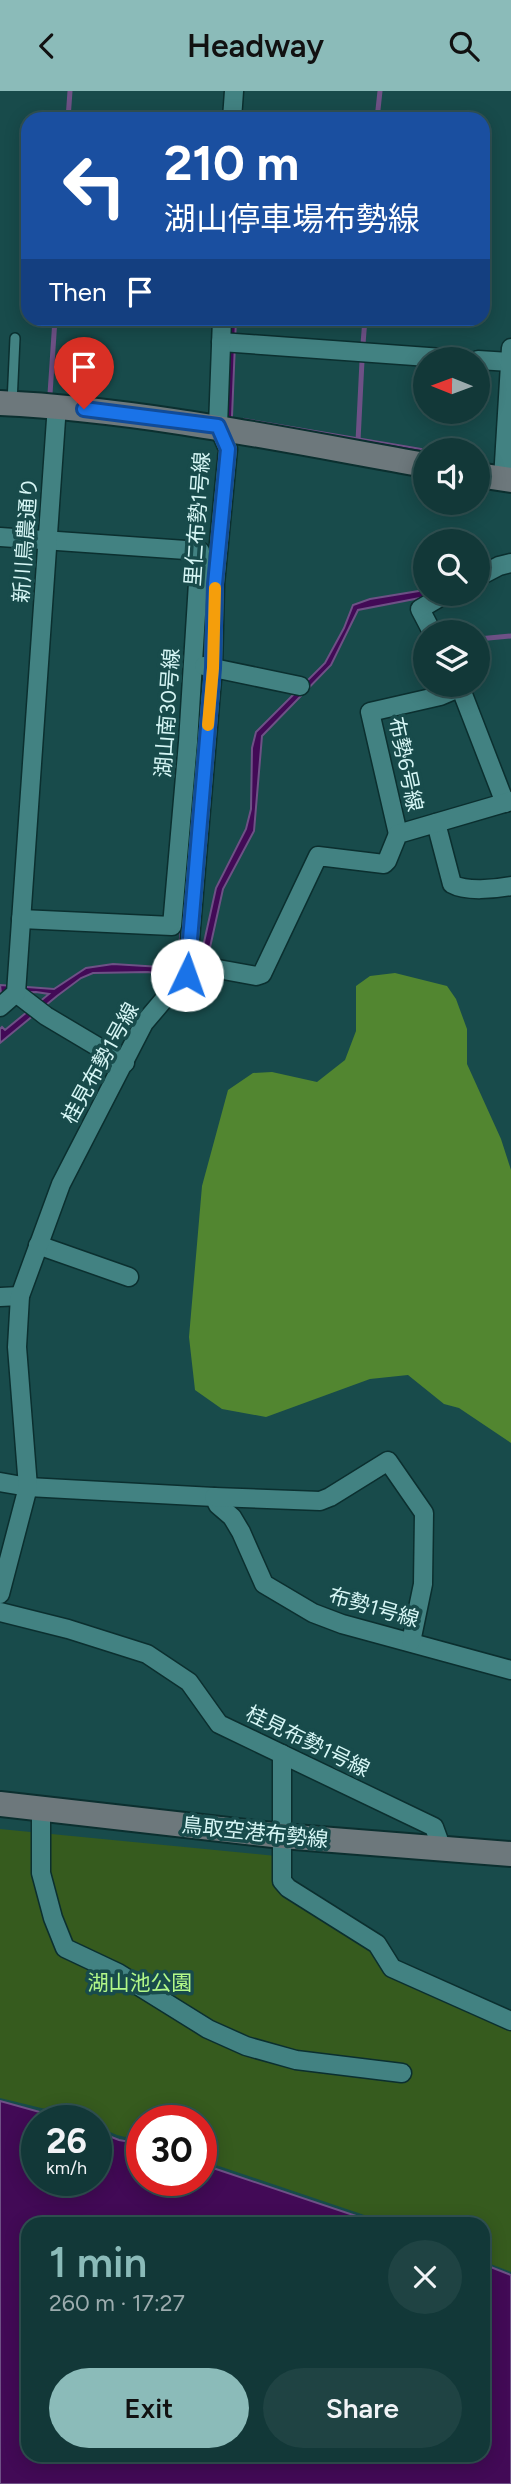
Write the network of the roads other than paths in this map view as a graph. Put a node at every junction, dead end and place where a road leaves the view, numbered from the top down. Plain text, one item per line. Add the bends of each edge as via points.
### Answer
1 (234, 91) edge
2 (233, 112) edge
3 (222, 326) edge
4 (15, 338) dead end
5 (221, 342) junction
6 (413, 356) edge
7 (511, 357) edge
8 (490, 359) edge
9 (6, 403) edge
10 (57, 405) junction
11 (218, 426) junction
12 (413, 463) edge
13 (507, 480) edge
14 (0, 537) edge
15 (47, 541) junction
16 (511, 563) edge
17 (490, 571) edge
18 (425, 606) edge
19 (426, 620) edge
20 (193, 664) junction
21 (213, 668) junction
22 (300, 686) dead end
23 (436, 697) edge
24 (465, 697) edge
25 (508, 802) edge
26 (436, 823) junction
27 (398, 834) junction
28 (511, 886) edge
29 (21, 919) junction
30 (187, 975) junction
31 (16, 993) junction
32 (0, 1007) edge
33 (125, 1063) junction
34 (38, 1245) junction
35 (129, 1277) dead end
36 (20, 1296) junction
37 (0, 1297) edge
38 (0, 1482) edge
39 (28, 1487) junction
40 (214, 1497) junction
41 (0, 1594) edge
42 (0, 1612) edge
43 (411, 1642) junction
44 (511, 1669) edge
45 (282, 1754) junction
46 (0, 1804) edge
47 (41, 1808) junction
48 (282, 1836) junction
49 (442, 1849) junction
50 (511, 1854) edge
51 (511, 2021) edge
52 (402, 2073) dead end

1 - 2 street
3 - 5 street, 里仁布勢1号線
4 - 9 lane
5 - 6 street
5 - 11 street, 里仁布勢1号線
7 - 8 street
7 - 13 street
9 - 10 main road
10 - 11 main road
10 - 15 street, 新川鳥農通り
11 - 12 main road
11 - 21 street, 里仁布勢1号線 via 228,449 215,584
14 - 15 street, 湖山南30号線
15 - 20 street, 湖山南30号線 via 201,551
15 - 29 street, 新川鳥農通り
16 - 17 street
18 - 19 street via 420,609
20 - 21 street
20 - 29 street, 湖山南30号線 via 172,926
21 - 22 street
21 - 30 street, 里仁布勢1号線
23 - 27 street, 布勢6号線 via 370,712
24 - 25 street
25 - 26 street
26 - 27 street
26 - 28 street via 452,884
27 - 30 street via 384,864 318,856 262,974 207,967
29 - 31 street, 新川鳥農通り
30 - 33 street, 桂見布勢1号線 via 144,1023
31 - 32 street
31 - 33 street
33 - 34 street, 桂見布勢1号線 via 61,1184
34 - 35 street
34 - 36 street, 桂見布勢1号線
36 - 37 street
36 - 39 street, 桂見布勢1号線 via 17,1347
38 - 39 street
39 - 40 street
39 - 41 street, 桂見布勢1号線
40 - 43 street, 布勢1号線 via 242,1532 264,1584 313,1613
40 - 43 street via 320,1501 388,1461 424,1513 423,1584
42 - 45 street, 桂見布勢1号線 via 147,1654 189,1682 219,1724
43 - 44 street, 布勢1号線
45 - 48 street
45 - 49 street, 桂見布勢1号線 via 434,1827
46 - 47 main road, 鳥取空港布勢線
47 - 48 main road, 鳥取空港布勢線
47 - 52 street via 41,1873 65,1948 246,2046 296,2060
48 - 49 main road, 鳥取空港布勢線
48 - 51 street via 282,1881 288,1888 377,1944 392,1968
49 - 50 main road, 鳥取空港布勢線

